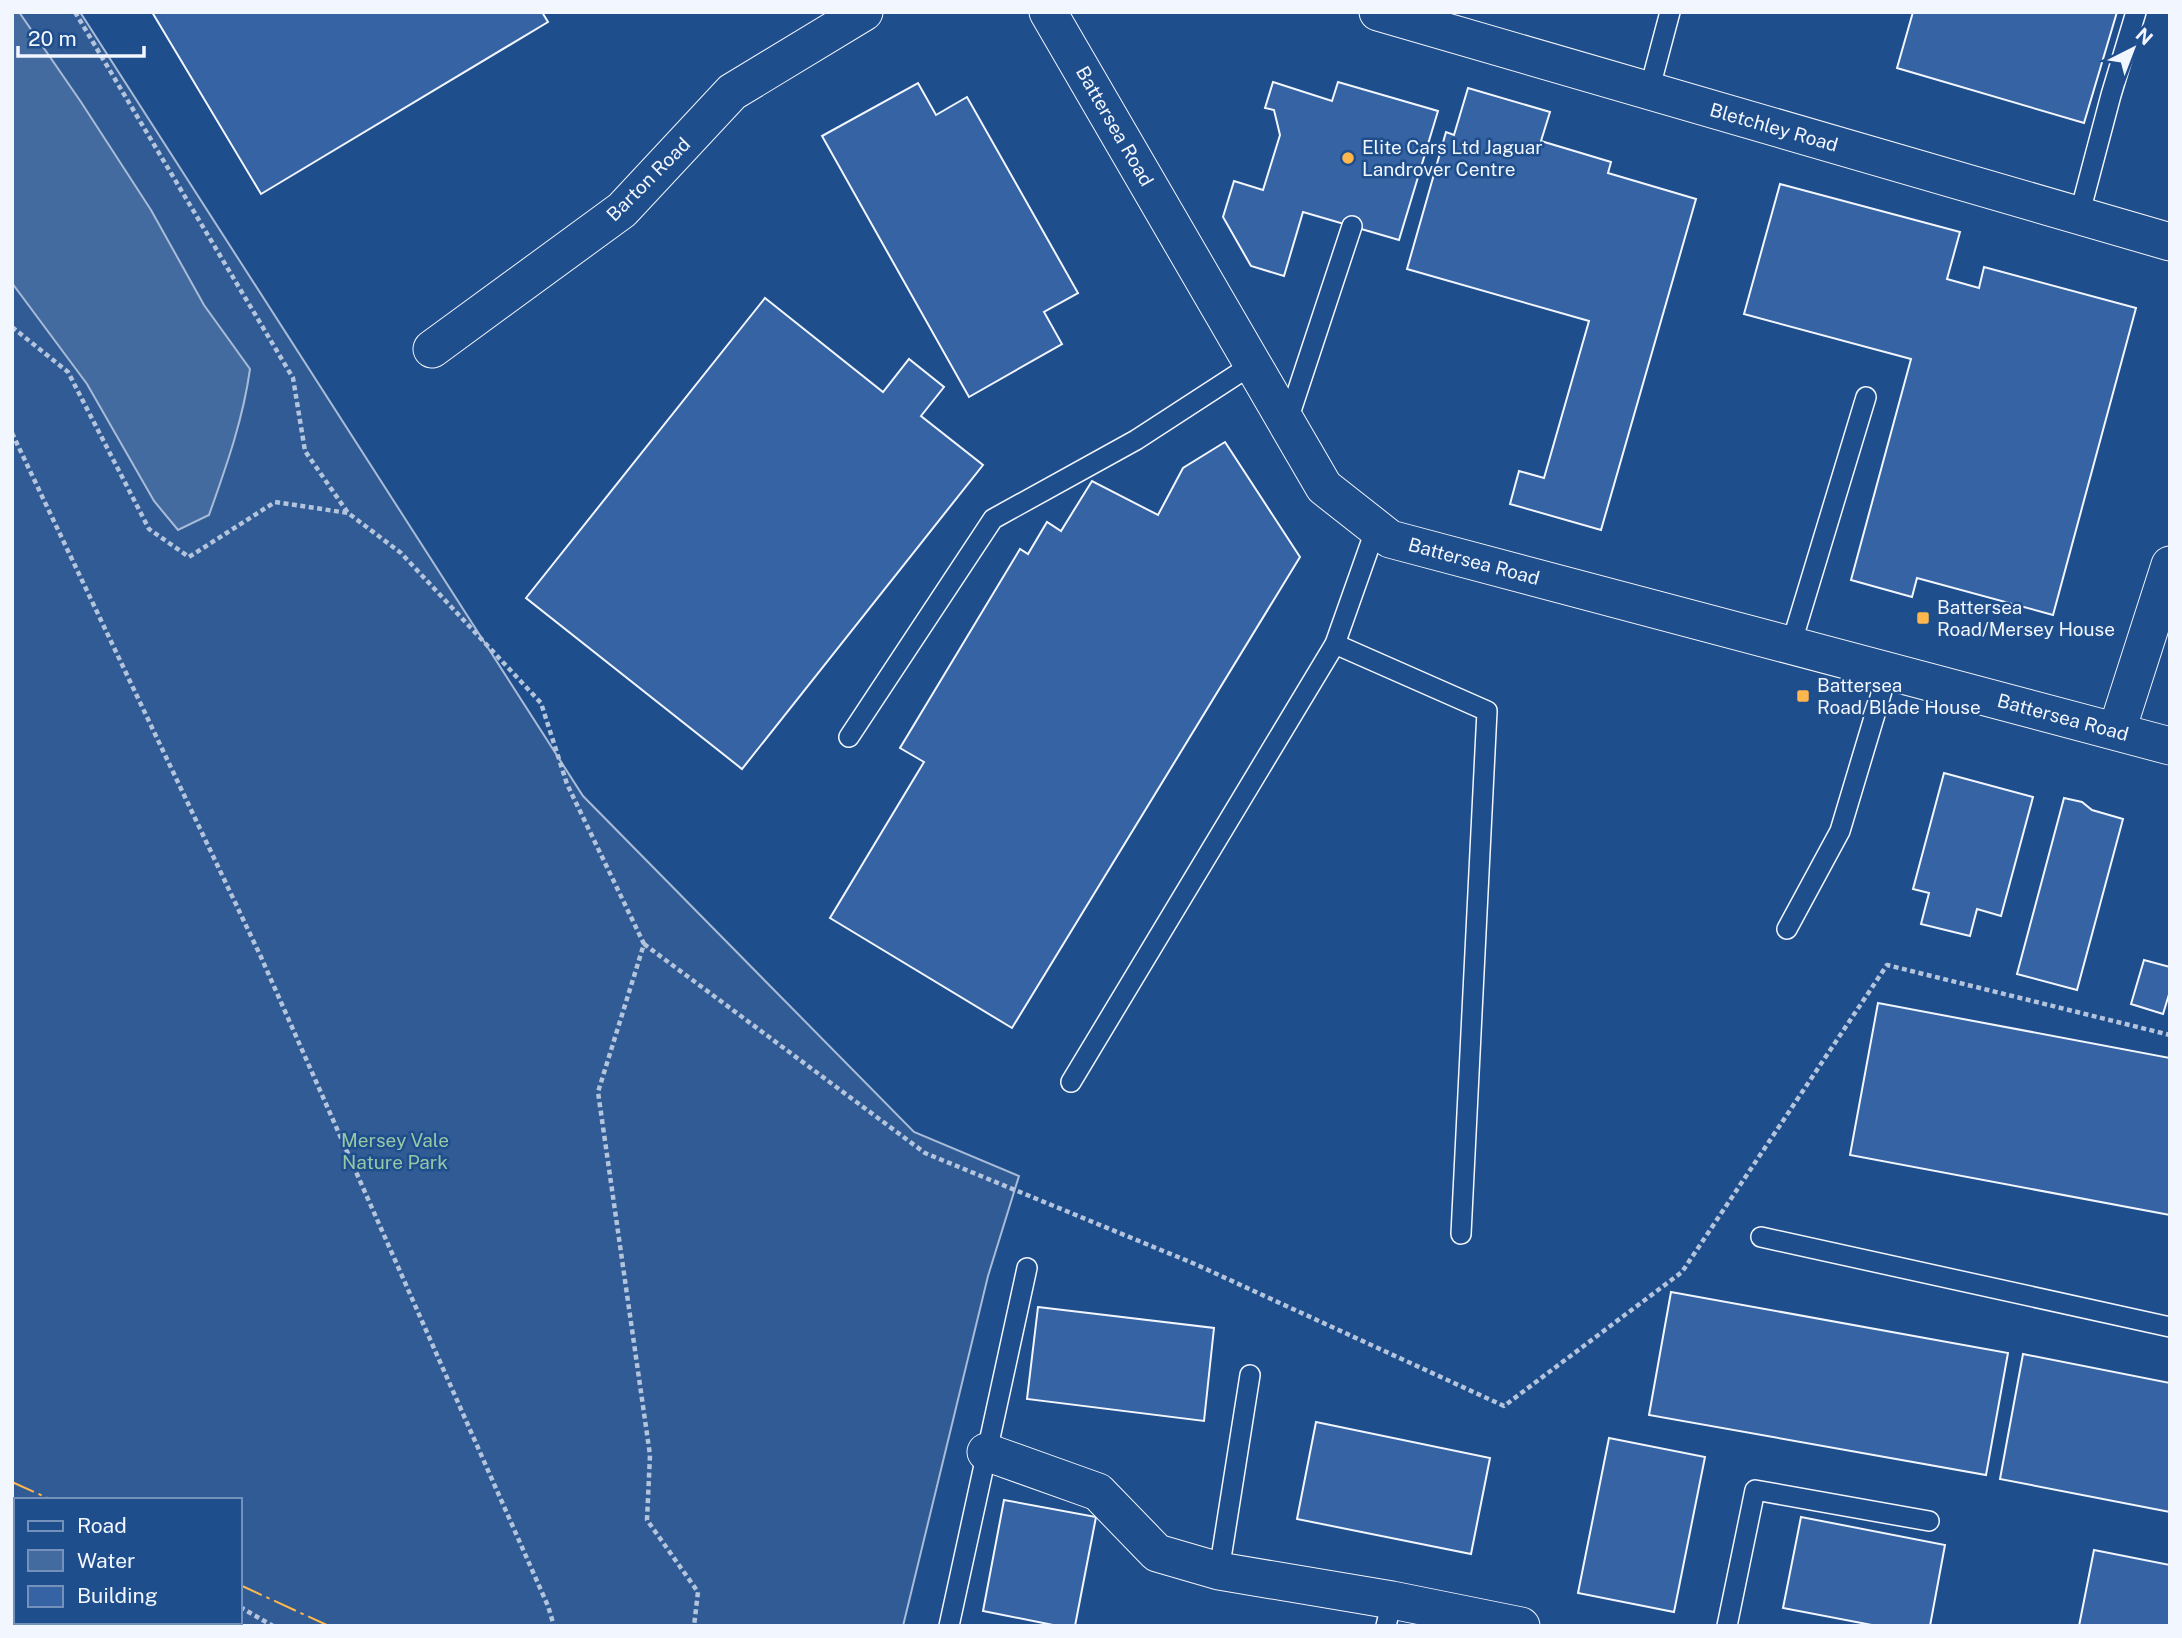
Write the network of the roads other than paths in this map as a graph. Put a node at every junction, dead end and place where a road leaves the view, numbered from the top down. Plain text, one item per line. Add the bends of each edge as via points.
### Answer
1 (864, 12) edge
2 (1378, 12) edge
3 (1670, 12) edge
4 (2136, 12) edge
5 (1062, 17) edge
6 (1649, 91) junction
7 (2079, 216) junction
8 (1352, 226) dead end
9 (2170, 242) edge
10 (432, 349) dead end
11 (1253, 364) junction
12 (1866, 397) dead end
13 (1287, 423) junction
14 (1376, 528) junction
15 (2170, 565) edge
16 (1335, 644) junction
17 (1791, 645) junction
18 (1888, 671) junction
19 (2117, 730) junction
20 (849, 737) dead end
21 (2170, 746) edge
22 (1787, 929) dead end
23 (1071, 1083) dead end
24 (1461, 1234) dead end
25 (1761, 1237) dead end
26 (1027, 1268) dead end
27 (2170, 1327) edge
28 (1250, 1375) dead end
29 (986, 1452) junction
30 (1928, 1521) dead end
31 (1220, 1572) junction
32 (1389, 1613) edge
33 (949, 1626) edge
34 (1521, 1626) edge
35 (1727, 1626) edge

1 - 10 street, Barton Road via 732,92 622,210
2 - 6 street, Bletchley Road
3 - 6 lane
4 - 7 lane
5 - 11 street, Battersea Road
6 - 7 street, Bletchley Road
7 - 9 street, Bletchley Road
8 - 13 lane
11 - 13 street, Battersea Road
11 - 20 lane via 1136,440 993,519
12 - 17 lane
13 - 14 street, Battersea Road via 1324,486
14 - 16 lane
14 - 17 street, Battersea Road via 1390,539
15 - 19 street
16 - 23 lane
16 - 24 lane via 1487,711
17 - 18 street, Battersea Road
18 - 19 street, Battersea Road
18 - 22 lane via 1840,831
19 - 21 street, Battersea Road
25 - 27 lane
26 - 29 lane
28 - 31 lane
29 - 31 street via 1098,1492 1157,1553
29 - 33 lane
30 - 35 lane via 1755,1490
31 - 32 street
32 - 34 street

